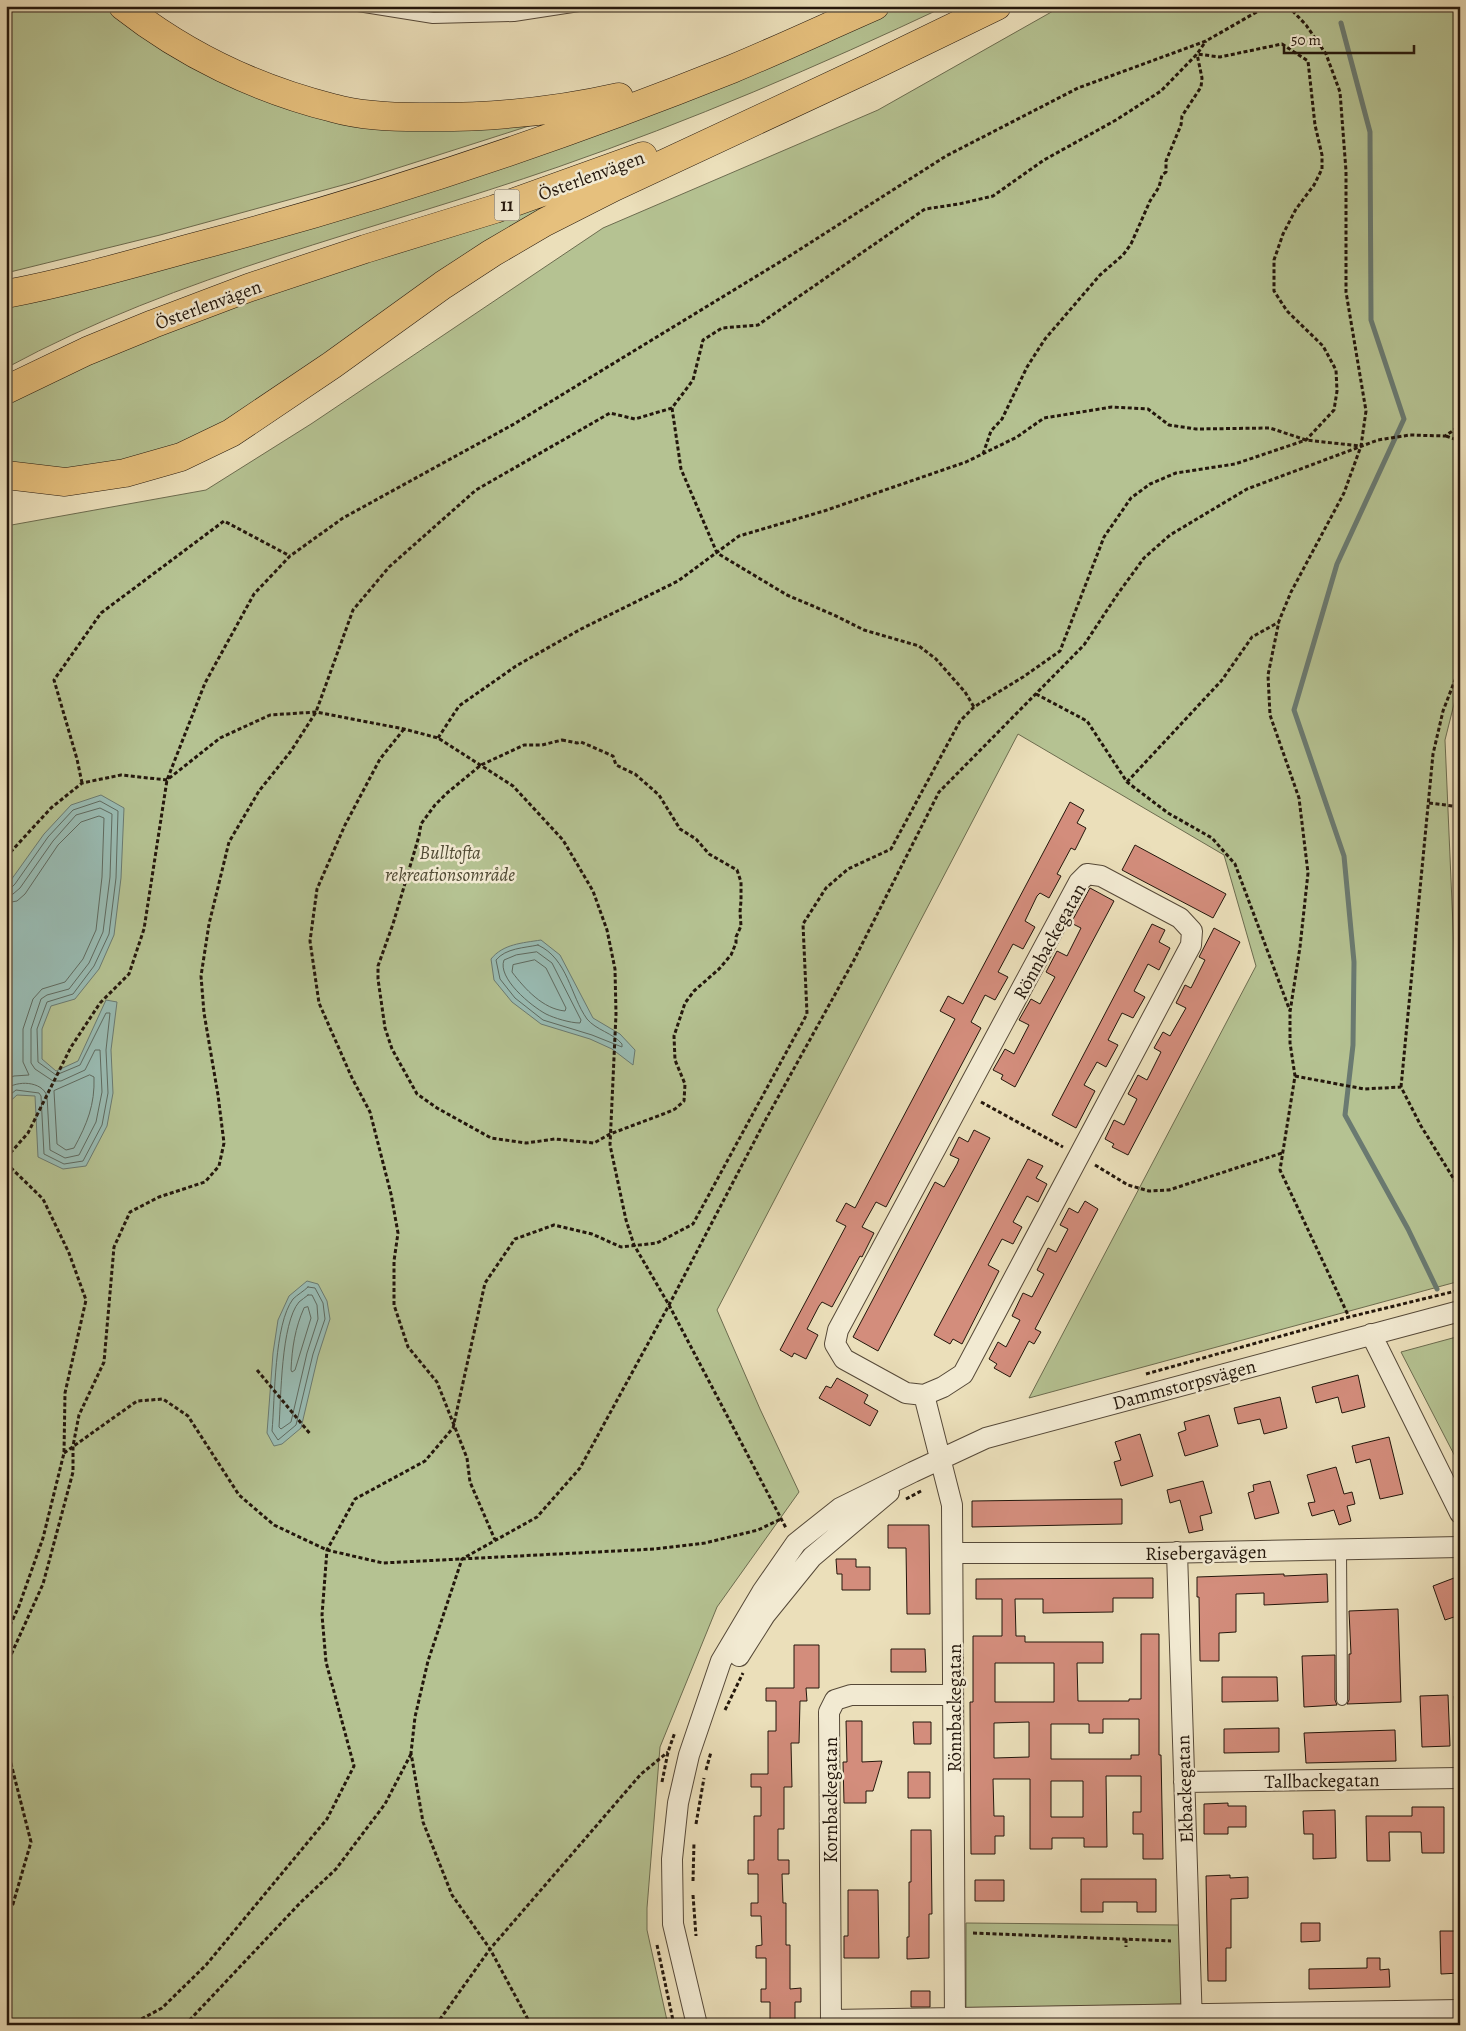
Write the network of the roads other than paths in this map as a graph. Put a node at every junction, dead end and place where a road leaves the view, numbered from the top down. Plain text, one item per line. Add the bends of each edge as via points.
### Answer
1 (123, 6) edge
2 (358, 6) edge
3 (579, 6) edge
4 (875, 6) edge
5 (996, 6) edge
6 (732, 68) junction
7 (9, 293) edge
8 (9, 389) edge
9 (6, 475) edge
10 (1460, 1311) edge
11 (1371, 1334) junction
12 (924, 1395) junction
13 (942, 1468) junction
14 (1460, 1513) edge
15 (1460, 1547) edge
16 (1341, 1549) junction
17 (1177, 1552) junction
18 (953, 1553) junction
19 (954, 1695) junction
20 (1342, 1700) dead end
21 (1460, 1778) edge
22 (1184, 1782) junction
23 (1460, 2010) edge
24 (1413, 2018) edge
25 (1192, 2020) edge
26 (955, 2021) edge
27 (697, 2025) edge

1 - 6 highway via 149,26 211,63 272,89 334,109 390,117 462,118 575,107
2 - 3 lane via 433,18 514,16
4 - 6 highway
5 - 8 highway, Österlenvägen / 11 via 794,97 670,146 495,208 248,288 95,347
5 - 9 highway via 545,222 443,285 231,433 181,457 125,473 65,482
6 - 7 highway via 581,126 366,198 237,236
10 - 11 street, Dammstorpsvägen
11 - 13 street, Dammstorpsvägen via 986,1438
11 - 14 street
12 - 12 street, Rönnbackegatan via 963,1374 1190,945 1192,931 1180,918 1101,876 1087,874 1079,882 838,1330 835,1344 844,1359 906,1393
12 - 13 street, Rönnbackegatan
13 - 18 street, Rönnbackegatan via 952,1505
13 - 27 street, Dammstorpsvägen via 913,1472 812,1557 765,1615 689,1755 680,1793 672,1859 673,1924
15 - 16 street, Risebergavägen
16 - 17 street, Risebergavägen
16 - 20 lane
17 - 18 street, Risebergavägen
17 - 22 street, Ekbackegatan
18 - 19 street, Rönnbackegatan
19 - 26 street, Rönnbackegatan
19 - 26 street, Kornbackegatan via 851,1695 835,1700 829,1712 831,2020
21 - 22 street, Tallbackegatan
22 - 25 street, Ekbackegatan
23 - 24 street
24 - 25 street
25 - 26 street

